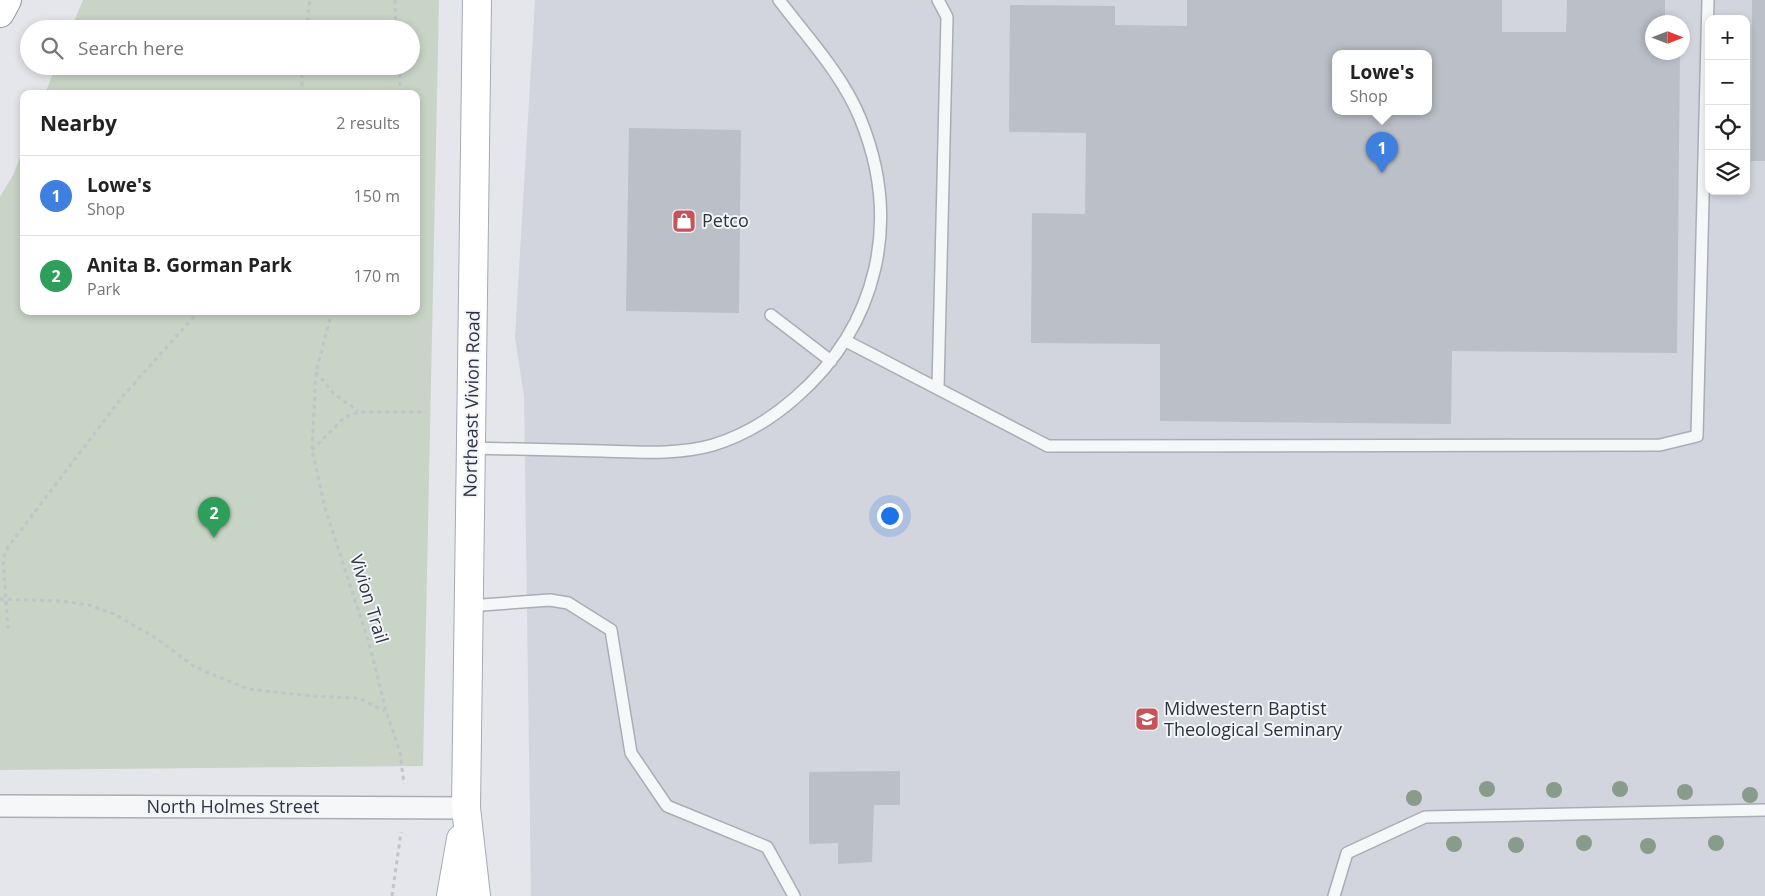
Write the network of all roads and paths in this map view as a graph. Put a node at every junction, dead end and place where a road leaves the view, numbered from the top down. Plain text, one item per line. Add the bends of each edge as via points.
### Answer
1 (7, 0) edge
2 (310, 0) edge
3 (395, 0) edge
4 (476, 0) edge
5 (780, 0) edge
6 (938, 0) edge
7 (1708, 0) edge
8 (0, 13) edge
9 (307, 20) edge
10 (396, 20) edge
11 (302, 75) edge
12 (400, 75) edge
13 (302, 90) edge
14 (401, 90) edge
15 (196, 315) edge
16 (331, 315) edge
17 (770, 315) dead end
18 (846, 342) junction
19 (831, 361) junction
20 (316, 372) junction
21 (938, 388) junction
22 (359, 412) junction
23 (426, 412) dead end
24 (471, 448) junction
25 (312, 450) junction
26 (0, 599) edge
27 (6, 599) junction
28 (468, 606) junction
29 (8, 629) dead end
30 (386, 711) junction
31 (0, 806) edge
32 (405, 808) junction
33 (466, 808) junction
34 (1765, 810) edge
35 (392, 896) edge
36 (452, 896) edge
37 (476, 896) edge
38 (794, 896) edge
39 (1334, 896) edge

1 - 8 main road
2 - 9 path
3 - 10 path
4 - 24 main road, Northeast Vivion Road
5 - 18 lane via 838,78 860,116 873,156 880,196 880,237 873,281 861,315
6 - 21 lane via 947,17
7 - 21 lane via 1697,436 1660,445 1048,446
11 - 13 path
12 - 14 path
15 - 27 path via 108,414 8,547 3,559
16 - 20 path, Vivion Trail
17 - 19 lane
18 - 19 lane
18 - 21 lane
19 - 24 lane via 819,378 785,406 747,431 713,445 672,452
20 - 22 path via 334,394
20 - 25 path, Vivion Trail
22 - 23 path
22 - 25 path via 345,417
24 - 28 main road, Northeast Vivion Road
25 - 30 path, Vivion Trail via 325,508
26 - 27 path
27 - 29 path
27 - 30 path via 61,601 89,605 114,614 156,638 195,667 248,689 358,698
28 - 33 main road, Northeast Vivion Road
28 - 38 lane via 550,600 568,603 611,630 631,753 636,761 667,806 767,847
30 - 32 path, Vivion Trail via 400,752
31 - 32 street, North Holmes Street
32 - 33 street, North Holmes Street
32 - 35 path, Vivion Trail
33 - 36 main road, Northeast Vivion Road
33 - 37 main road, Northeast Vivion Road
34 - 39 lane via 1424,817 1347,853

